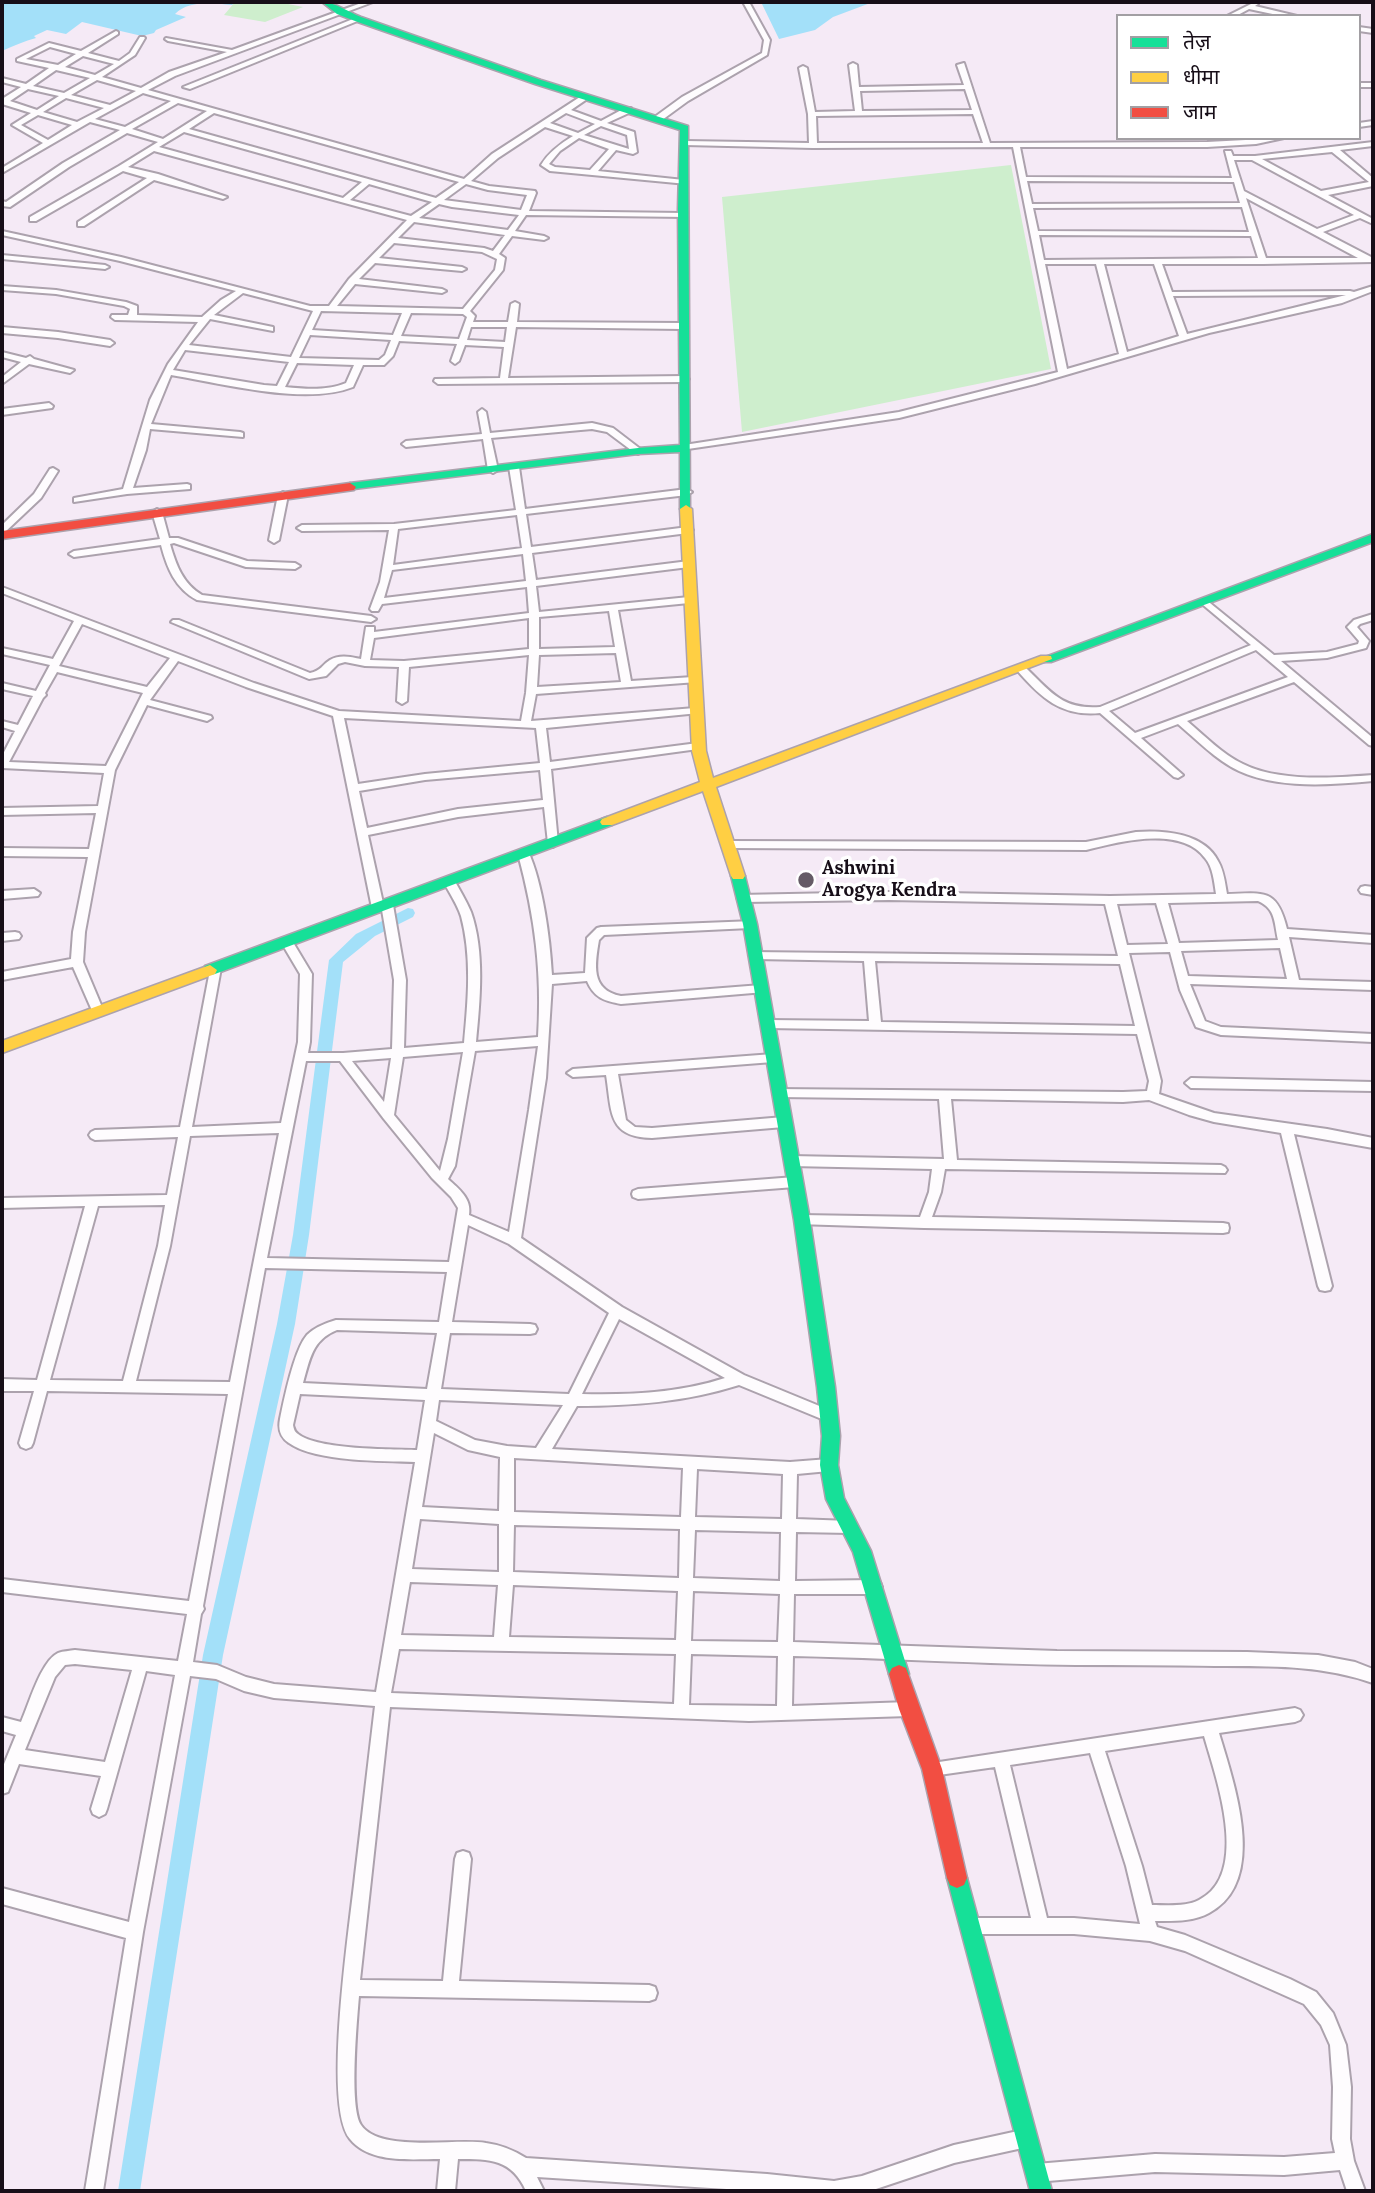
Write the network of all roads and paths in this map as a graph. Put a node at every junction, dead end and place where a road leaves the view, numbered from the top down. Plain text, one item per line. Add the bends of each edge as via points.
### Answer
1 (326, 2) edge
2 (370, 2) edge
3 (746, 2) edge
4 (1258, 2) edge
5 (1248, 7) junction
6 (340, 12) junction
7 (1234, 14) edge
8 (1284, 14) edge
9 (358, 19) junction
10 (116, 33) dead end
11 (142, 38) dead end
12 (167, 39) dead end
13 (232, 50) junction
14 (84, 53) junction
15 (120, 63) junction
16 (853, 65) dead end
17 (961, 65) dead end
18 (58, 67) junction
19 (803, 68) dead end
20 (97, 77) junction
21 (2, 80) edge
22 (27, 86) junction
23 (187, 87) dead end
24 (968, 87) junction
25 (141, 89) junction
26 (856, 89) junction
27 (66, 96) junction
28 (586, 97) junction
29 (177, 100) junction
30 (3, 101) edge
31 (109, 107) junction
32 (214, 110) junction
33 (564, 110) junction
34 (628, 110) junction
35 (38, 111) junction
36 (976, 112) junction
37 (859, 113) junction
38 (812, 114) junction
39 (659, 118) junction
40 (89, 119) junction
41 (601, 123) junction
42 (544, 124) junction
43 (78, 125) junction
44 (182, 129) junction
45 (128, 130) junction
46 (582, 135) junction
47 (1258, 140) edge
48 (163, 141) junction
49 (49, 143) junction
50 (685, 143) junction
51 (1224, 143) junction
52 (1373, 144) edge
53 (987, 145) junction
54 (1016, 145) junction
55 (813, 146) junction
56 (153, 148) junction
57 (613, 149) junction
58 (1335, 150) junction
59 (1230, 158) junction
60 (1255, 158) junction
61 (122, 168) junction
62 (2, 171) edge
63 (592, 173) junction
64 (155, 176) junction
65 (1023, 179) junction
66 (1238, 180) junction
67 (368, 181) junction
68 (464, 181) junction
69 (684, 182) junction
70 (1373, 183) edge
71 (1242, 192) junction
72 (1320, 194) junction
73 (223, 197) dead end
74 (436, 200) junction
75 (343, 201) junction
76 (2, 203) edge
77 (1246, 205) junction
78 (1029, 206) junction
79 (524, 213) junction
80 (683, 215) junction
81 (1361, 215) junction
82 (33, 219) dead end
83 (412, 219) junction
84 (1373, 222) edge
85 (81, 224) dead end
86 (1317, 232) junction
87 (2, 233) edge
88 (1035, 233) junction
89 (508, 234) junction
90 (1253, 234) junction
91 (544, 239) dead end
92 (390, 240) junction
93 (495, 254) junction
94 (2, 257) edge
95 (372, 260) junction
96 (1371, 261) edge
97 (1041, 262) junction
98 (1098, 262) junction
99 (1157, 262) junction
100 (1263, 262) junction
101 (105, 267) dead end
102 (462, 269) dead end
103 (352, 281) junction
104 (2, 288) edge
105 (1373, 288) edge
106 (442, 291) dead end
107 (240, 292) junction
108 (1361, 292) junction
109 (1169, 293) junction
110 (515, 304) dead end
111 (332, 307) junction
112 (318, 309) junction
113 (408, 309) junction
114 (465, 312) junction
115 (115, 317) dead end
116 (132, 318) junction
117 (206, 318) junction
118 (469, 324) junction
119 (511, 326) junction
120 (684, 326) junction
121 (270, 329) dead end
122 (2, 330) edge
123 (307, 332) junction
124 (397, 337) junction
125 (1184, 338) junction
126 (462, 342) junction
127 (110, 343) dead end
128 (508, 345) junction
129 (184, 347) junction
130 (2, 355) edge
131 (1124, 355) junction
132 (30, 359) junction
133 (294, 360) junction
134 (455, 361) dead end
135 (359, 363) junction
136 (70, 370) dead end
137 (169, 372) junction
138 (1063, 373) junction
139 (504, 379) junction
140 (685, 379) junction
141 (438, 381) dead end
142 (2, 382) edge
143 (280, 389) junction
144 (49, 406) dead end
145 (2, 412) edge
146 (482, 412) dead end
147 (146, 426) junction
148 (240, 435) dead end
149 (486, 436) junction
150 (406, 444) dead end
151 (684, 448) junction
152 (638, 452) junction
153 (514, 467) junction
154 (493, 470) junction
155 (53, 471) dead end
156 (187, 487) dead end
157 (127, 491) junction
158 (687, 492) junction
159 (283, 495) junction
160 (77, 500) dead end
161 (157, 512) junction
162 (521, 513) junction
163 (394, 527) junction
164 (302, 528) dead end
165 (2, 530) edge
166 (688, 530) junction
167 (2, 535) edge
168 (1373, 538) edge
169 (274, 540) dead end
170 (166, 541) junction
171 (528, 550) junction
172 (74, 554) dead end
173 (689, 564) junction
174 (295, 566) dead end
175 (388, 568) junction
176 (531, 582) junction
177 (2, 590) edge
178 (689, 600) junction
179 (378, 602) junction
180 (1205, 602) junction
181 (613, 608) junction
182 (533, 615) junction
183 (1373, 617) edge
184 (371, 619) junction
185 (79, 620) junction
186 (176, 622) dead end
187 (369, 636) junction
188 (1258, 646) junction
189 (621, 650) junction
190 (2, 652) edge
191 (533, 652) junction
192 (176, 657) junction
193 (1271, 658) junction
194 (365, 663) junction
195 (404, 664) junction
196 (56, 666) junction
197 (1021, 669) junction
198 (1294, 678) junction
199 (693, 680) junction
200 (627, 685) junction
201 (2, 686) edge
202 (532, 691) junction
203 (41, 695) junction
204 (146, 696) junction
205 (402, 701) dead end
206 (1102, 710) junction
207 (695, 711) junction
208 (338, 714) junction
209 (207, 718) dead end
210 (1181, 721) junction
211 (2, 724) edge
212 (525, 724) junction
213 (541, 725) junction
214 (22, 729) junction
215 (1133, 737) junction
216 (1373, 743) edge
217 (698, 746) junction
218 (2, 765) edge
219 (544, 766) junction
220 (110, 770) junction
221 (1178, 775) dead end
222 (1373, 778) edge
223 (706, 786) junction
224 (354, 788) junction
225 (547, 803) junction
226 (103, 809) junction
227 (2, 811) edge
228 (365, 832) junction
229 (553, 843) junction
230 (730, 844) junction
231 (2, 852) edge
232 (93, 853) junction
233 (524, 854) junction
234 (449, 881) junction
235 (34, 893) dead end
236 (2, 895) edge
237 (1222, 897) junction
238 (744, 898) junction
239 (1161, 899) junction
240 (1110, 900) junction
241 (385, 910) junction
242 (750, 924) junction
243 (15, 936) dead end
244 (2, 937) edge
245 (1285, 939) junction
246 (1373, 939) edge
247 (287, 942) junction
248 (1175, 946) junction
249 (1124, 954) junction
250 (755, 955) junction
251 (869, 957) junction
252 (77, 962) junction
253 (215, 968) junction
254 (2, 976) edge
255 (591, 977) junction
256 (546, 980) junction
257 (1184, 980) junction
258 (1294, 984) junction
259 (1373, 986) edge
260 (761, 989) junction
261 (98, 1012) junction
262 (767, 1024) junction
263 (875, 1026) junction
264 (1142, 1030) junction
265 (1373, 1038) edge
266 (542, 1041) junction
267 (470, 1046) junction
268 (2, 1047) edge
269 (397, 1052) junction
270 (305, 1057) junction
271 (338, 1057) junction
272 (773, 1058) junction
273 (611, 1070) junction
274 (573, 1073) dead end
275 (1191, 1083) dead end
276 (1373, 1087) edge
277 (779, 1092) junction
278 (946, 1095) junction
279 (1150, 1095) junction
280 (388, 1116) junction
281 (784, 1122) junction
282 (286, 1128) junction
283 (1286, 1129) junction
284 (185, 1132) junction
285 (95, 1135) dead end
286 (1373, 1143) edge
287 (791, 1161) junction
288 (945, 1164) junction
289 (1221, 1170) dead end
290 (441, 1180) junction
291 (795, 1182) junction
292 (638, 1194) dead end
293 (173, 1200) junction
294 (93, 1201) junction
295 (2, 1203) edge
296 (464, 1218) junction
297 (802, 1220) junction
298 (924, 1223) junction
299 (1223, 1228) dead end
300 (514, 1240) junction
301 (259, 1264) junction
302 (453, 1267) junction
303 (1325, 1286) dead end
304 (617, 1311) junction
305 (445, 1328) junction
306 (530, 1329) dead end
307 (739, 1380) junction
308 (2, 1385) edge
309 (44, 1386) junction
310 (128, 1387) junction
311 (237, 1388) junction
312 (295, 1388) junction
313 (434, 1395) junction
314 (575, 1399) junction
315 (828, 1416) junction
316 (429, 1424) junction
317 (26, 1444) dead end
318 (507, 1452) junction
319 (540, 1455) junction
320 (424, 1456) junction
321 (690, 1463) junction
322 (829, 1465) junction
323 (790, 1468) junction
324 (415, 1513) junction
325 (506, 1518) junction
326 (688, 1523) junction
327 (788, 1526) junction
328 (850, 1527) junction
329 (404, 1575) junction
330 (506, 1578) junction
331 (686, 1583) junction
332 (2, 1585) edge
333 (875, 1587) junction
334 (787, 1588) junction
335 (197, 1609) junction
336 (393, 1642) junction
337 (501, 1645) junction
338 (684, 1649) junction
339 (786, 1650) junction
340 (893, 1651) junction
341 (142, 1664) junction
342 (191, 1669) junction
343 (1373, 1676) edge
344 (384, 1700) junction
345 (909, 1709) junction
346 (681, 1712) junction
347 (785, 1713) junction
348 (1295, 1715) dead end
349 (2, 1724) edge
350 (1210, 1728) junction
351 (26, 1730) junction
352 (1094, 1745) junction
353 (15, 1756) junction
354 (1002, 1759) junction
355 (932, 1769) junction
356 (111, 1770) junction
357 (2, 1787) edge
358 (99, 1809) dead end
359 (463, 1859) dead end
360 (2, 1896) edge
361 (1145, 1913) junction
362 (971, 1926) junction
363 (1041, 1926) junction
364 (135, 1932) junction
365 (1150, 1933) junction
366 (351, 1988) junction
367 (450, 1990) junction
368 (649, 1993) dead end
369 (1027, 2137) junction
370 (450, 2151) junction
371 (1345, 2161) junction
372 (523, 2167) junction
373 (1037, 2173) junction
374 (94, 2191) edge
375 (446, 2191) edge
376 (535, 2191) edge
377 (834, 2191) edge
378 (1041, 2191) edge
379 (1356, 2191) edge

1 - 6 street
2 - 6 street
3 - 39 street via 767,40 765,54
4 - 5 street
5 - 7 street
5 - 8 street
6 - 9 street
6 - 13 street
9 - 23 street
9 - 28 street
10 - 14 street
11 - 15 street via 133,54
12 - 13 street
13 - 25 street
14 - 15 street
14 - 18 street
14 - 18 street via 45,44 19,60
15 - 20 street
16 - 26 street
17 - 24 street
18 - 20 street
18 - 22 street
19 - 38 street
20 - 25 street
20 - 27 street
21 - 22 street
22 - 27 street
22 - 30 street
24 - 26 street
24 - 36 street
25 - 29 street
25 - 31 street
26 - 37 street
27 - 31 street
27 - 35 street
28 - 33 street
28 - 34 street
29 - 32 street
29 - 45 street
30 - 35 street
31 - 40 street
32 - 44 street
32 - 68 street
33 - 41 street
33 - 42 street
34 - 39 street
34 - 41 street
35 - 43 street
35 - 49 street via 16,125
36 - 37 street
36 - 53 street
37 - 38 street
38 - 55 street
39 - 50 street via 685,128
40 - 43 street
40 - 45 street
41 - 46 street
41 - 57 street via 631,134 633,152
42 - 46 street
42 - 68 street
43 - 49 street
44 - 48 street
44 - 67 street
45 - 48 street
45 - 76 street via 7,205
46 - 57 street
46 - 63 street via 551,155 545,165
47 - 51 street
48 - 56 street
49 - 62 street
50 - 55 street
50 - 69 street
51 - 54 street
51 - 59 street
52 - 58 street
53 - 54 street
53 - 55 street
54 - 65 street
56 - 61 street
56 - 75 street
57 - 63 street
58 - 60 street
58 - 70 street
59 - 60 street
59 - 66 street
60 - 72 street
61 - 64 street
61 - 82 street
63 - 69 street
64 - 73 street
64 - 85 street
65 - 66 street
65 - 78 street
66 - 71 street
67 - 74 street
67 - 75 street
68 - 74 street
68 - 79 street via 532,193
69 - 80 street
70 - 72 street
71 - 77 street
71 - 86 street
72 - 81 street
74 - 79 street
74 - 83 street
75 - 83 street
77 - 78 street
77 - 90 street
78 - 88 street
79 - 80 street
79 - 89 street
80 - 120 street
81 - 84 street
81 - 86 street
83 - 89 street
83 - 92 street
86 - 96 street
87 - 107 street
88 - 90 street
88 - 97 street
89 - 91 street
89 - 93 street
90 - 100 street
92 - 93 street
92 - 95 street
93 - 114 street via 501,258 499,271
94 - 101 street
95 - 102 street
95 - 103 street
96 - 100 street
97 - 98 street
97 - 138 street
98 - 99 street
98 - 131 street
99 - 100 street
99 - 109 street
103 - 106 street
103 - 111 street
104 - 116 street via 126,304 134,308
105 - 108 street
107 - 112 street
107 - 117 street
108 - 109 street
108 - 125 street
109 - 125 street
110 - 119 street
111 - 112 street
111 - 113 street
112 - 123 street
113 - 114 street
113 - 124 street
114 - 118 street via 471,316
115 - 116 street
116 - 117 street
117 - 121 street
117 - 129 street
118 - 119 street
118 - 126 street
119 - 120 street
119 - 128 street
120 - 140 street
122 - 127 street
123 - 124 street
123 - 133 street
124 - 126 street
124 - 135 street via 385,362
125 - 131 street
126 - 128 street
126 - 134 street
128 - 139 street
129 - 133 street
129 - 137 street
130 - 132 street
131 - 138 street
132 - 136 street
132 - 142 street
133 - 135 street
133 - 143 street
135 - 143 street via 350,385 342,391
137 - 143 street
137 - 147 street
138 - 151 street via 898,415
139 - 140 street
139 - 141 street
140 - 151 street
144 - 145 street
146 - 149 street
147 - 148 street
147 - 157 street
149 - 150 street
149 - 152 street via 592,426 610,430
149 - 154 street
151 - 152 street
151 - 158 street
152 - 153 street
153 - 154 street
153 - 162 street
154 - 159 street
155 - 165 street via 36,499
156 - 157 street
157 - 160 street
158 - 162 street
158 - 166 street
159 - 161 street
159 - 169 street
161 - 167 street
161 - 170 street
162 - 163 street
162 - 171 street
163 - 164 street
163 - 175 street
166 - 171 street
166 - 173 street
168 - 180 street
170 - 172 street
170 - 174 street via 184,541 246,564
170 - 184 street via 178,580 189,594
171 - 175 street
171 - 176 street
173 - 176 street
173 - 178 street
175 - 179 street
176 - 179 street
176 - 182 street
177 - 185 street
178 - 181 street
178 - 199 street
179 - 184 street
180 - 188 street
180 - 197 street
181 - 182 street
181 - 189 street
182 - 187 street
182 - 191 street
183 - 193 street via 1352,627 1364,641 1362,646 1327,655
184 - 187 street
185 - 192 street
185 - 196 street
186 - 194 street via 302,674 322,674 338,659
187 - 194 street
188 - 193 street
188 - 206 street
189 - 191 street
189 - 200 street
190 - 196 street
191 - 195 street
191 - 202 street
192 - 204 street
192 - 208 street
193 - 198 street
194 - 195 street
195 - 205 street
196 - 203 street
196 - 204 street
197 - 206 street via 1068,710
197 - 223 street
198 - 210 street
198 - 216 street
199 - 200 street
199 - 207 street
200 - 202 street
201 - 203 street
202 - 212 street
203 - 214 street
204 - 209 street
204 - 220 street
206 - 215 street
207 - 213 street
207 - 217 street
208 - 212 street
208 - 224 street
210 - 215 street
210 - 222 street via 1225,757 1255,773 1314,780
211 - 214 street
212 - 213 street
213 - 219 street
214 - 218 street
215 - 221 street
217 - 219 street
217 - 223 street
218 - 220 street
219 - 224 street
219 - 225 street
220 - 226 street
223 - 229 street
223 - 230 street
224 - 228 street
225 - 228 street via 457,813
225 - 229 street
226 - 227 street
226 - 232 street
228 - 241 street
229 - 233 street
230 - 237 street via 1086,846 1132,835 1164,834 1208,853
230 - 238 street
231 - 232 street
232 - 252 street
233 - 234 street
233 - 256 street via 541,923
234 - 241 street
234 - 267 street via 466,915 472,956
235 - 236 street
237 - 239 street
237 - 245 street via 1266,899 1277,912
238 - 240 street
238 - 242 street
239 - 240 street
239 - 248 street
240 - 249 street
241 - 247 street
241 - 269 street via 394,934 400,982
242 - 250 street
242 - 255 street via 601,931 593,938
243 - 244 street
245 - 246 street
245 - 248 street
245 - 258 street
247 - 253 street
247 - 270 street via 306,974
248 - 249 street
248 - 257 street
249 - 251 street
249 - 264 street
250 - 251 street
250 - 260 street
251 - 263 street
252 - 254 street
252 - 261 street
253 - 261 street
253 - 284 street
255 - 256 street
255 - 260 street via 600,995 621,1000
256 - 266 street
257 - 258 street
257 - 265 street via 1195,1015 1209,1029
258 - 259 street
260 - 262 street
261 - 268 street
262 - 263 street
262 - 272 street
263 - 264 street
264 - 279 street via 1155,1081
266 - 267 street
266 - 300 street
267 - 269 street
267 - 290 street via 450,1157
269 - 271 street
269 - 280 street
270 - 271 street
270 - 282 street
271 - 280 street
272 - 273 street
272 - 277 street
273 - 274 street
273 - 281 street via 620,1120 631,1131
275 - 276 street
277 - 278 street
277 - 281 street
278 - 279 street
278 - 288 street
279 - 283 street via 1212,1118
280 - 290 street
281 - 287 street
282 - 284 street
282 - 301 street
283 - 286 street
283 - 303 street
284 - 285 street
284 - 293 street
287 - 288 street
287 - 291 street
288 - 289 street
288 - 298 street
290 - 296 street via 461,1198
291 - 292 street
291 - 297 street
293 - 294 street
293 - 310 street
294 - 295 street
294 - 309 street
296 - 300 street
296 - 302 street
297 - 298 street
297 - 315 street
298 - 299 street
300 - 304 street
301 - 302 street
301 - 311 street
302 - 305 street
304 - 307 street
304 - 314 street
305 - 306 street
305 - 312 street via 336,1325 320,1331 311,1338
305 - 313 street
307 - 314 street via 680,1397
307 - 315 street
308 - 309 street
309 - 310 street
309 - 317 street
310 - 311 street
311 - 335 street
312 - 313 street
312 - 320 street via 286,1430 301,1445
313 - 314 street
313 - 316 street
314 - 319 street
315 - 322 street
316 - 318 street via 473,1446
316 - 320 street
318 - 319 street
318 - 325 street
319 - 321 street
320 - 324 street
321 - 323 street
321 - 326 street
322 - 323 street
322 - 328 street via 835,1499
323 - 327 street
324 - 325 street
324 - 329 street
325 - 326 street
325 - 330 street
326 - 327 street
326 - 331 street
327 - 328 street
327 - 334 street
328 - 333 street
329 - 330 street
329 - 336 street
330 - 331 street
330 - 337 street
331 - 334 street
331 - 338 street
332 - 335 street
333 - 334 street
333 - 340 street
334 - 339 street
335 - 342 street
336 - 337 street
336 - 344 street
337 - 338 street
338 - 339 street
338 - 346 street
339 - 340 street
339 - 347 street
340 - 343 street via 1057,1658 1247,1658 1318,1662
340 - 345 street
341 - 342 street
341 - 351 street via 61,1659 49,1673
341 - 356 street
342 - 344 street via 217,1672 274,1691
342 - 364 street
344 - 346 street
344 - 366 street
345 - 347 street
345 - 355 street
346 - 347 street
348 - 350 street
349 - 351 street
350 - 352 street
350 - 361 street via 1236,1841 1233,1877 1224,1894 1203,1908
351 - 353 street
352 - 354 street
352 - 361 street
353 - 356 street
353 - 357 street
354 - 355 street
354 - 363 street
355 - 362 street via 948,1848
356 - 358 street
359 - 367 street
360 - 364 street
361 - 365 street
362 - 363 street
362 - 369 street
363 - 365 street
364 - 374 street
365 - 371 street via 1185,1942 1310,1998 1327,2019 1338,2045
366 - 367 street
366 - 370 street via 347,2110 354,2131 363,2140 388,2148
367 - 368 street
369 - 373 street
369 - 377 street
370 - 372 street via 489,2151 508,2156
370 - 375 street
371 - 373 street via 1284,2166 1155,2163
371 - 379 street
372 - 376 street
372 - 377 street
373 - 378 street

